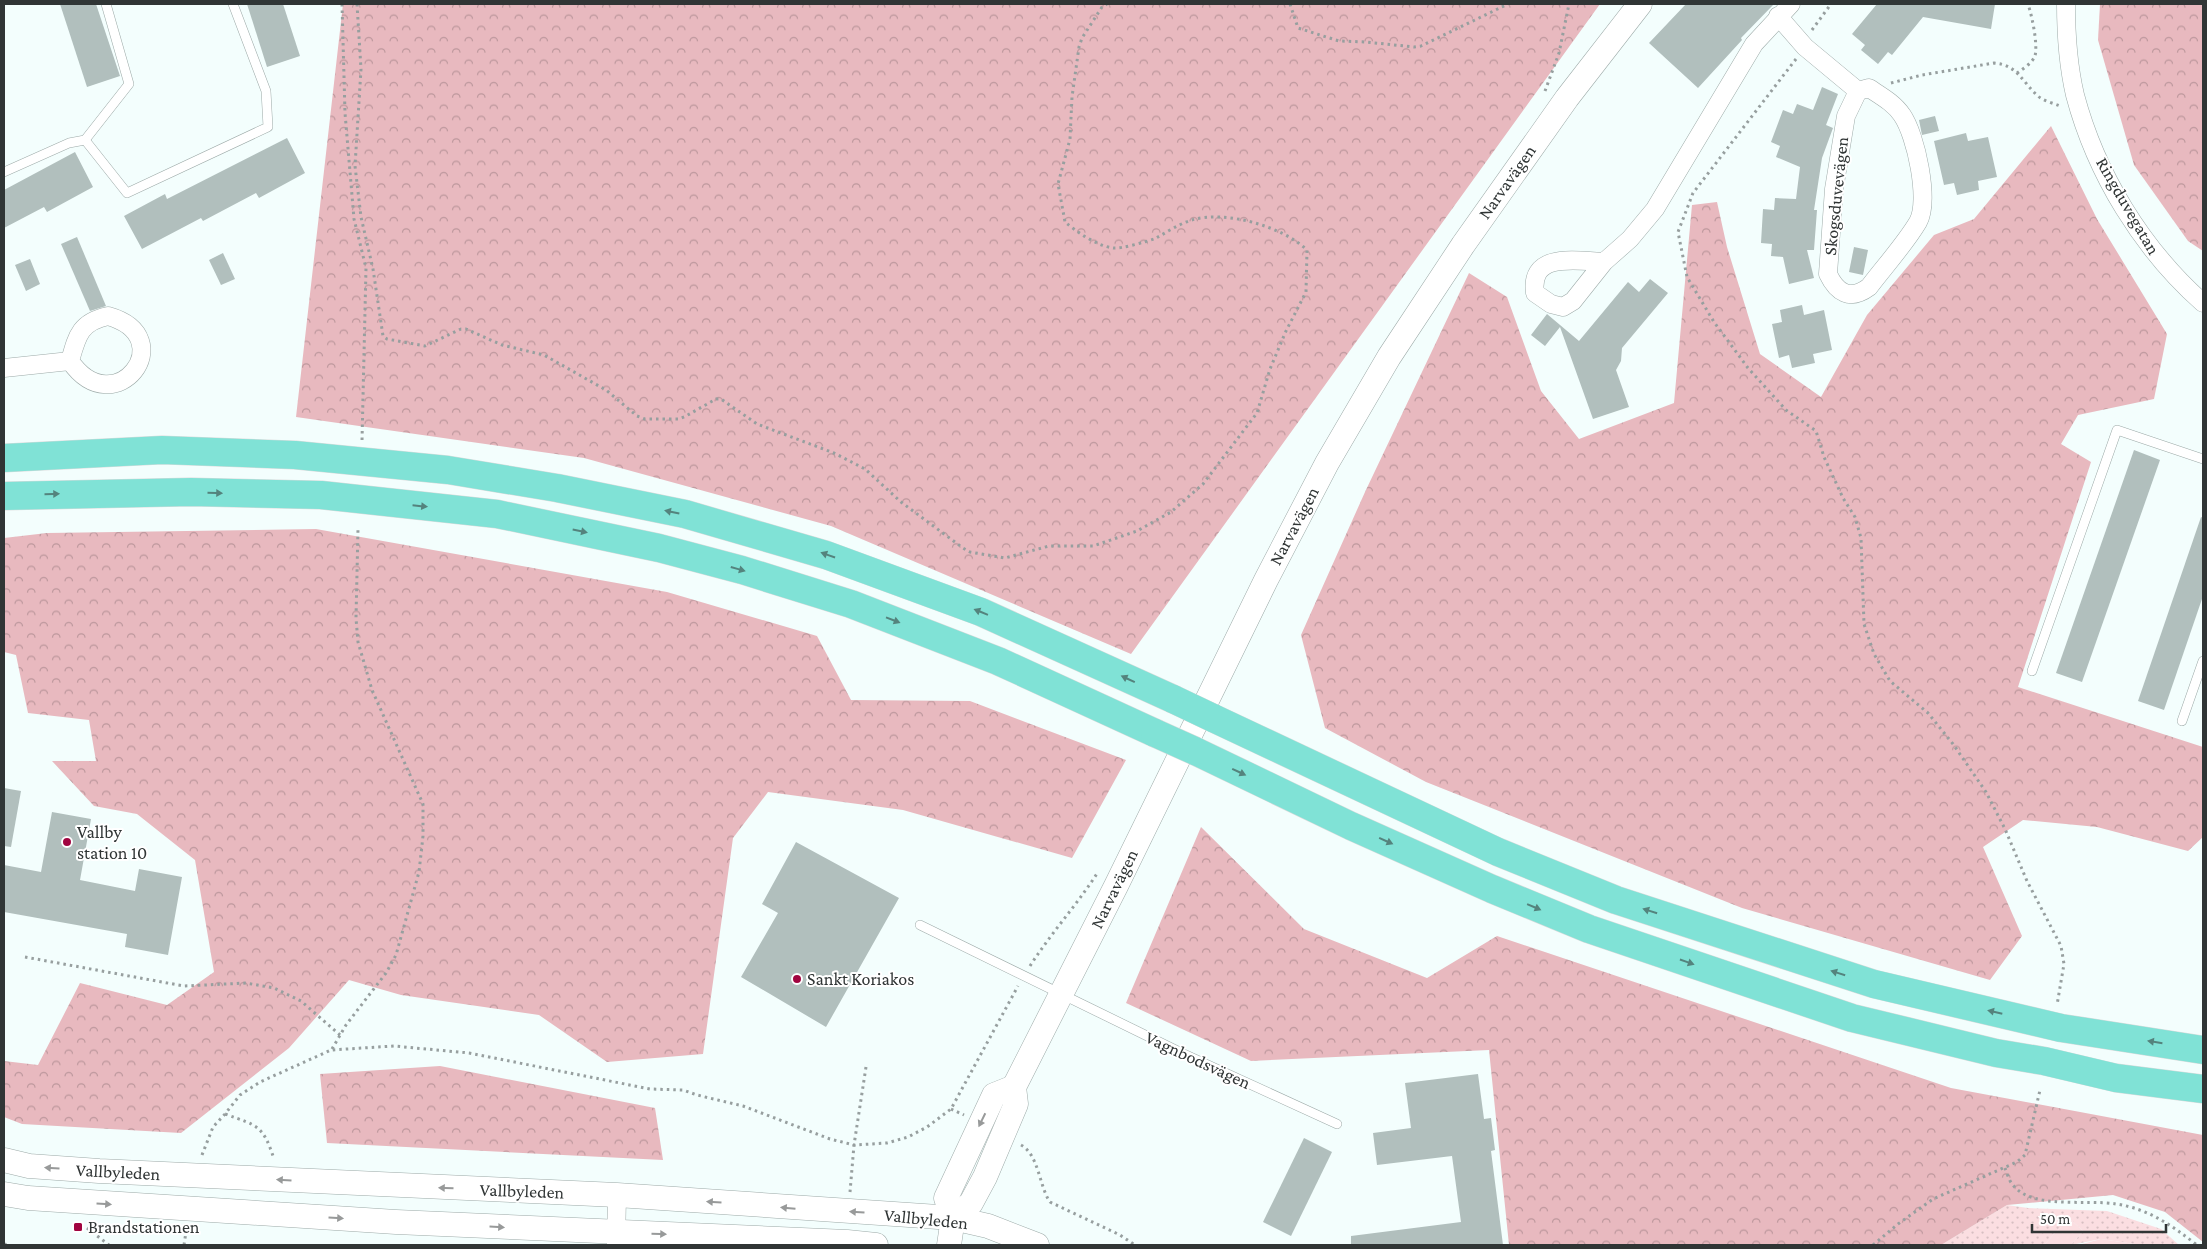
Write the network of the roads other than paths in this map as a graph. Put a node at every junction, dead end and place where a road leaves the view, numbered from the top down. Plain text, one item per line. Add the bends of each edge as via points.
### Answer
1 (106, 4) edge
2 (233, 4) edge
3 (1640, 4) edge
4 (1791, 4) edge
5 (2066, 4) edge
6 (1778, 16) junction
7 (1864, 90) junction
8 (85, 140) junction
9 (4, 172) edge
10 (1604, 262) dead end
11 (2203, 303) edge
12 (70, 361) dead end
13 (4, 368) edge
14 (4, 458) edge
15 (2203, 459) edge
16 (4, 496) edge
17 (2203, 661) edge
18 (2032, 671) dead end
19 (2182, 721) dead end
20 (920, 925) dead end
21 (1061, 995) junction
22 (2203, 1050) edge
23 (1014, 1087) junction
24 (2203, 1090) edge
25 (1337, 1124) dead end
26 (4, 1160) edge
27 (985, 1177) junction
28 (4, 1194) edge
29 (617, 1195) junction
30 (954, 1218) junction
31 (1008, 1234) junction
32 (616, 1239) edge
33 (876, 1245) edge
34 (949, 1245) edge
35 (1037, 1245) edge

1 - 8 lane via 129,84
2 - 8 lane via 266,91 268,127 127,194
3 - 21 main road, Narvavägen via 1561,106 1463,245 1389,357 1327,463
4 - 6 street
5 - 11 street, Ringduvegatan via 2067,44 2075,94 2091,142 2135,225 2160,261
6 - 7 street, Skogsduvevägen via 1805,46
6 - 10 street via 1754,44 1655,209 1630,239
7 - 7 street, Skogsduvevägen via 1846,116 1834,189 1828,274 1834,286 1853,295 1869,287 1918,222 1924,204 1924,190 1910,128 1897,109
8 - 9 lane via 69,143
12 - 13 street
22 -> 14 highway, bridge via 2061,1028 1874,984 1625,903 1498,852 981,612 826,555 686,514 448,470 295,455 162,450
15 - 18 lane via 2117,430
16 -> 24 highway, bridge via 191,492 321,495 497,514 660,548 742,570 851,604 998,661 1369,834 1589,929 1852,1018 2116,1078
17 - 19 lane
20 - 21 lane, Vagnbodsvägen
21 - 23 main road, Narvavägen
21 - 25 lane, Vagnbodsvägen
23 - 27 main road, Narvavägen via 1016,1104
23 -> 30 main road via 994,1095 946,1198
29 -> 26 main road, Vallbyleden via 99,1171 29,1166
27 - 30 main road, Narvavägen via 971,1202
27 - 31 main road, Narvavägen via 988,1205
28 -> 32 main road, Vallbyleden
30 -> 29 main road, Vallbyleden
29 - 32 street
30 - 31 main road, Vallbyleden
30 - 34 main road
31 - 35 main road, Vallbyleden
32 -> 33 main road, Vallbyleden via 837,1241

